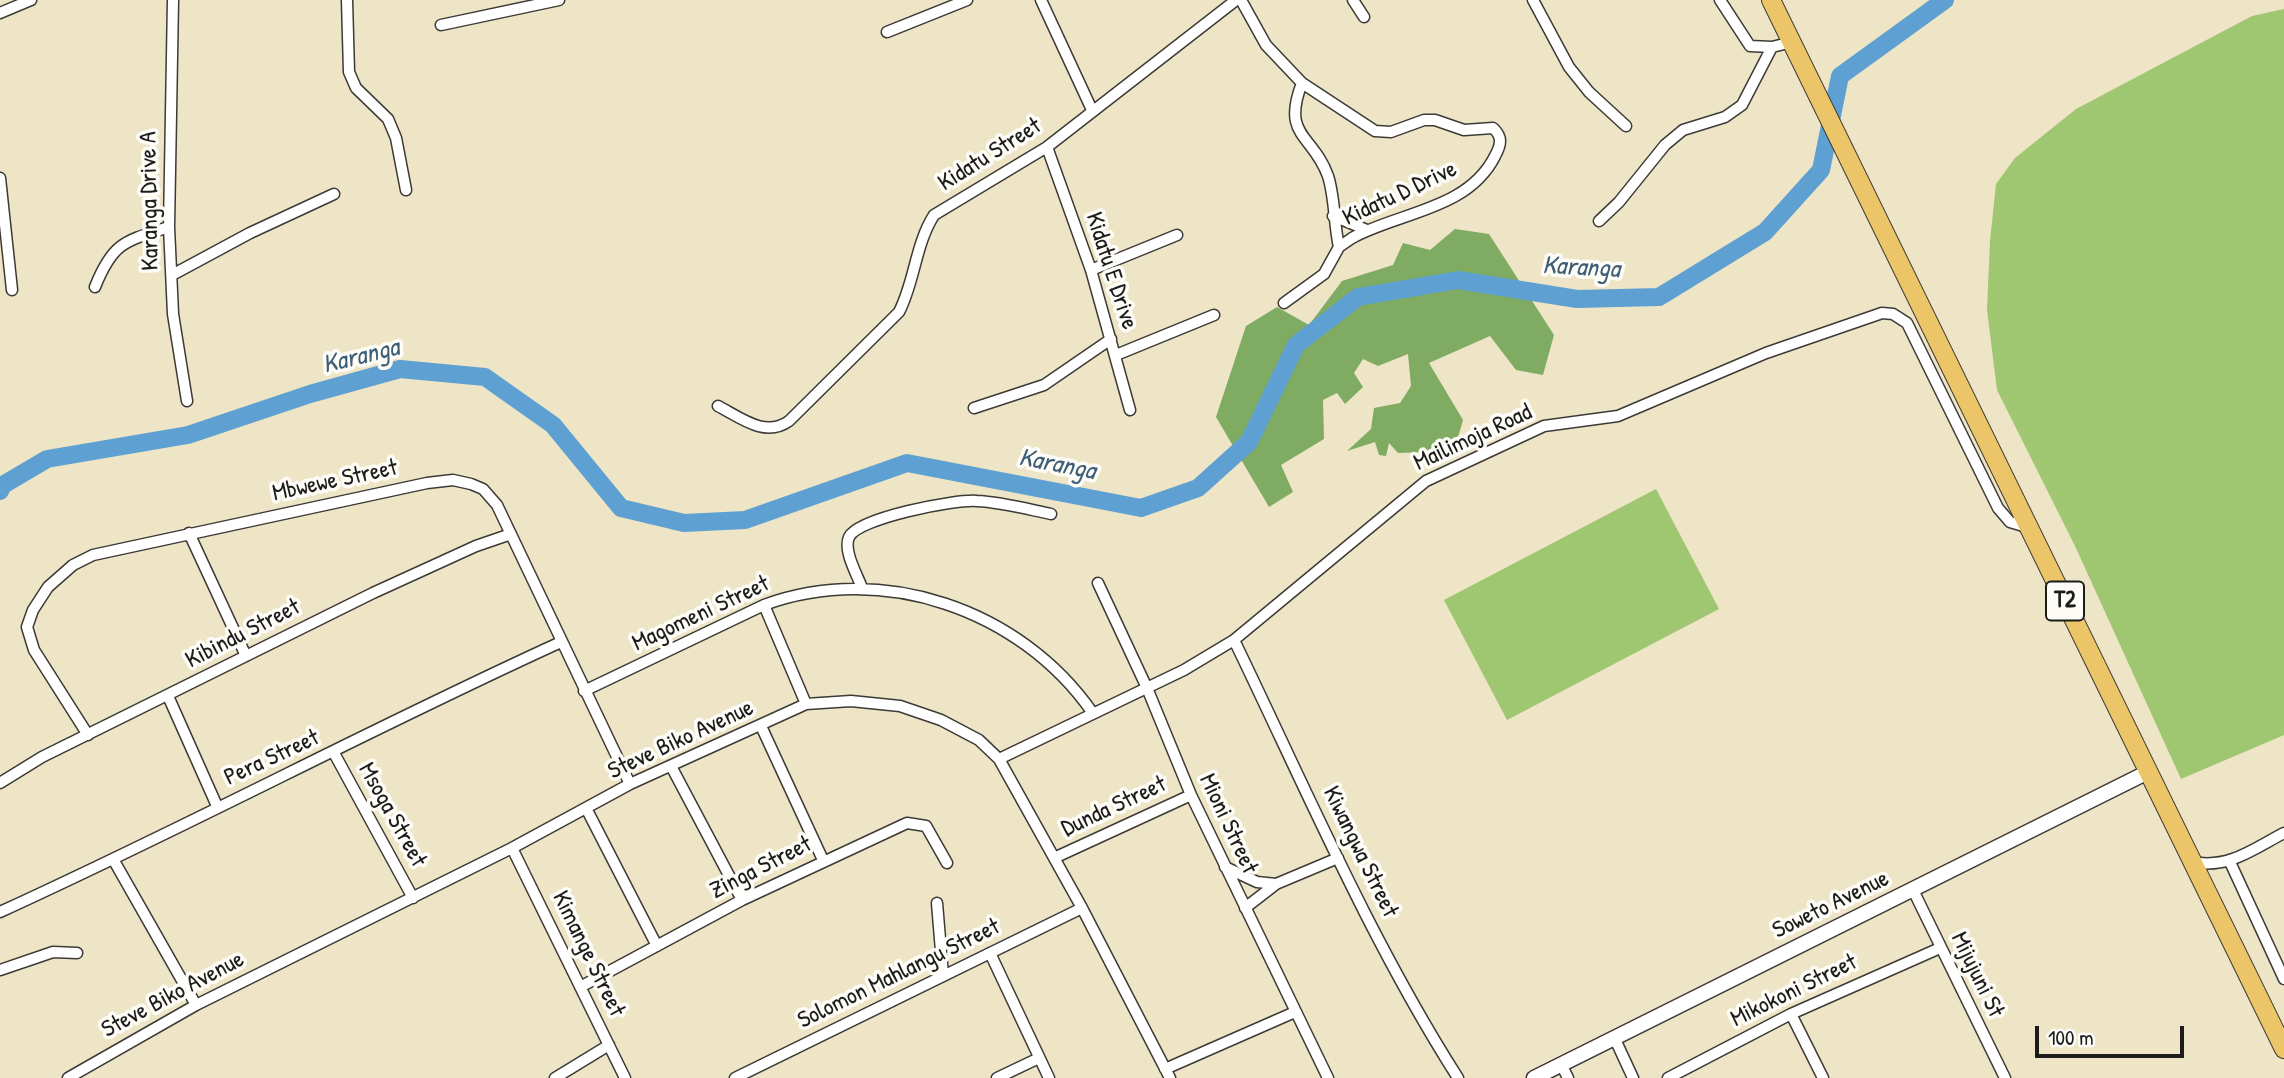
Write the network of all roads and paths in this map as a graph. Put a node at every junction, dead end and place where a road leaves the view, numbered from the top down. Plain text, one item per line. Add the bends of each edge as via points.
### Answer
1 (31, 0) edge
2 (173, 0) edge
3 (347, 0) edge
4 (559, 0) edge
5 (967, 0) edge
6 (1041, 0) edge
7 (1238, 0) edge
8 (1353, 0) edge
9 (1533, 0) edge
10 (1720, 0) edge
11 (1771, 0) edge
12 (0, 13) edge
13 (1364, 17) dead end
14 (441, 25) dead end
15 (887, 32) dead end
16 (1791, 42) junction
17 (1772, 47) junction
18 (1302, 83) junction
19 (1092, 110) junction
20 (1626, 126) dead end
21 (1047, 147) junction
22 (0, 178) edge
23 (406, 190) dead end
24 (334, 194) dead end
25 (1333, 216) junction
26 (1599, 220) dead end
27 (169, 227) junction
28 (1367, 230) junction
29 (1177, 235) dead end
30 (1339, 247) junction
31 (1091, 270) junction
32 (172, 275) junction
33 (95, 287) dead end
34 (12, 290) dead end
35 (1284, 303) dead end
36 (1214, 315) dead end
37 (1111, 340) junction
38 (1116, 355) junction
39 (187, 401) dead end
40 (718, 406) dead end
41 (974, 408) dead end
42 (1130, 410) dead end
43 (1051, 514) dead end
44 (2030, 528) junction
45 (189, 533) junction
46 (511, 534) junction
47 (1098, 583) dead end
48 (862, 588) junction
49 (764, 605) junction
50 (1234, 640) junction
51 (561, 642) junction
52 (246, 656) junction
53 (1147, 688) junction
54 (584, 691) junction
55 (168, 696) junction
56 (806, 704) junction
57 (1092, 712) junction
58 (761, 726) junction
59 (88, 735) junction
60 (334, 753) junction
61 (999, 759) junction
62 (671, 766) junction
63 (2148, 772) junction
64 (0, 783) edge
65 (630, 784) junction
66 (1191, 795) junction
67 (218, 806) junction
68 (586, 808) junction
69 (2284, 833) edge
70 (512, 848) junction
71 (1054, 858) junction
72 (1338, 858) junction
73 (113, 859) junction
74 (823, 860) junction
75 (2193, 862) junction
76 (2230, 862) junction
77 (947, 863) dead end
78 (1225, 867) junction
79 (1276, 884) junction
80 (1913, 890) junction
81 (413, 898) junction
82 (742, 900) junction
83 (937, 903) dead end
84 (1082, 908) junction
85 (1245, 908) junction
86 (0, 912) edge
87 (657, 946) junction
88 (1940, 948) junction
89 (77, 953) dead end
90 (990, 953) junction
91 (0, 970) edge
92 (943, 975) junction
93 (2284, 979) edge
94 (582, 986) junction
95 (196, 1005) junction
96 (1295, 1012) junction
97 (1791, 1014) junction
98 (1614, 1037) junction
99 (609, 1045) junction
100 (2284, 1049) edge
101 (1039, 1058) junction
102 (1561, 1064) junction
103 (1167, 1074) edge
104 (68, 1078) edge
105 (555, 1078) edge
106 (625, 1078) edge
107 (735, 1078) edge
108 (997, 1078) edge
109 (1049, 1078) edge
110 (1328, 1078) edge
111 (1458, 1078) edge
112 (1534, 1078) edge
113 (1568, 1078) edge
114 (1633, 1078) edge
115 (1668, 1078) edge
116 (1823, 1078) edge
117 (2005, 1078) edge

1 - 12 street
2 - 27 street, Karanga Drive A
3 - 23 street via 349,72 356,88 388,119
4 - 14 street
5 - 15 street
6 - 19 street
7 - 18 street, Kidatu D Drive via 1266,45
7 - 19 street, Kidatu Street
8 - 13 street
9 - 20 street via 1569,67
10 - 17 street via 1750,46
11 - 16 highway, T2
16 - 17 street
16 - 44 highway, T2
17 - 26 street via 1742,106 1725,117 1683,130
18 - 25 street via 1294,117 1301,136 1323,165
18 - 28 street, Kidatu D Drive via 1375,131 1391,132 1435,120 1464,130 1493,128 1500,136 1501,145 1481,177 1457,195
19 - 21 street, Kidatu Street
21 - 31 street, Kidatu E Drive
21 - 40 street, Kidatu Street via 934,215 923,233 908,296 899,312 789,421 778,429 765,429
22 - 34 street
24 - 32 street
25 - 28 street
25 - 30 street
27 - 32 street, Karanga Drive A
27 - 33 street via 120,246 107,257
28 - 30 street, Kidatu D Drive
29 - 31 street
30 - 35 street, Kidatu D Drive via 1324,274
31 - 37 street, Kidatu E Drive
32 - 39 street, Karanga Drive A via 173,314
36 - 38 street
37 - 38 street, Kidatu E Drive
37 - 41 street via 1044,385
38 - 42 street, Kidatu E Drive
43 - 48 street via 970,501 857,528 847,544
44 - 50 street, Mailimoja Road via 2010,522 1998,508 1907,323 1882,313 1766,353 1618,416 1537,429 1426,481
44 - 63 highway, T2
45 - 46 street, Mbwewe Street via 453,480 483,489
45 - 52 street
45 - 59 street, Mbwewe Street via 93,555 48,587 33,610 27,627 34,650
46 - 51 street, Mbwewe Street
46 - 52 street, Kibindu Street via 373,593
47 - 53 street, Mioni Street
48 - 49 street, Magomeni Street via 805,593
48 - 57 street, Magomeni Street via 924,596 1010,635 1049,661
49 - 54 street, Magomeni Street
49 - 56 street
50 - 53 street, Mailimoja Road
50 - 72 street, Kiwangwa Street
51 - 54 street, Mbwewe Street
51 - 60 street, Pera Street via 452,691
52 - 55 street, Kibindu Street
53 - 57 street, Mailimoja Road
53 - 66 street, Mioni Street
54 - 65 street, Mbwewe Street
55 - 59 street, Kibindu Street
55 - 67 street
56 - 58 street, Steve Biko Avenue
56 - 61 street, Steve Biko Avenue via 851,701 900,706 979,740
57 - 61 street, Mailimoja Road
58 - 62 street, Steve Biko Avenue
58 - 74 street
59 - 64 street, Kibindu Street
60 - 67 street, Pera Street
60 - 81 street, Msoga Street
61 - 71 street, Steve Biko Avenue
62 - 65 street, Steve Biko Avenue
62 - 82 street
63 - 75 highway, T2
63 - 80 street, Soweto Avenue
65 - 68 street, Steve Biko Avenue
66 - 71 street, Dunda Street
66 - 78 street, Mioni Street
67 - 73 street, Pera Street
68 - 70 street, Steve Biko Avenue
68 - 87 street
69 - 76 street
70 - 81 street, Steve Biko Avenue
70 - 94 street, Kimange Street
71 - 84 street, Steve Biko Avenue
72 - 79 street
72 - 111 street, Kiwangwa Street via 1403,985
73 - 86 street, Pera Street
73 - 95 street
74 - 77 street, Zinga Street via 907,823 918,823 932,834
74 - 82 street, Zinga Street
75 - 76 street
75 - 100 highway, T2
76 - 93 street
78 - 79 street via 1257,882
78 - 85 street, Mioni Street
79 - 85 street
80 - 88 street, Mijujuni St
80 - 98 street, Soweto Avenue
81 - 95 street, Steve Biko Avenue
82 - 87 street, Zinga Street
83 - 92 street
84 - 90 street, Solomon Mahlangu Street
84 - 103 street, Steve Biko Avenue
85 - 96 street, Mioni Street
87 - 94 street, Zinga Street
88 - 97 street, Mikokoni Street
88 - 117 street, Mijujuni St
89 - 91 street via 52,952
90 - 92 street, Solomon Mahlangu Street
90 - 101 street
92 - 107 street, Solomon Mahlangu Street
94 - 99 street, Kimange Street
95 - 104 street, Steve Biko Avenue
96 - 103 street
96 - 110 street, Mioni Street
97 - 115 street, Mikokoni Street
97 - 116 street
98 - 102 street, Soweto Avenue
98 - 114 street
99 - 105 street
99 - 106 street, Kimange Street
101 - 108 street
101 - 109 street
102 - 112 street, Soweto Avenue
102 - 113 street

